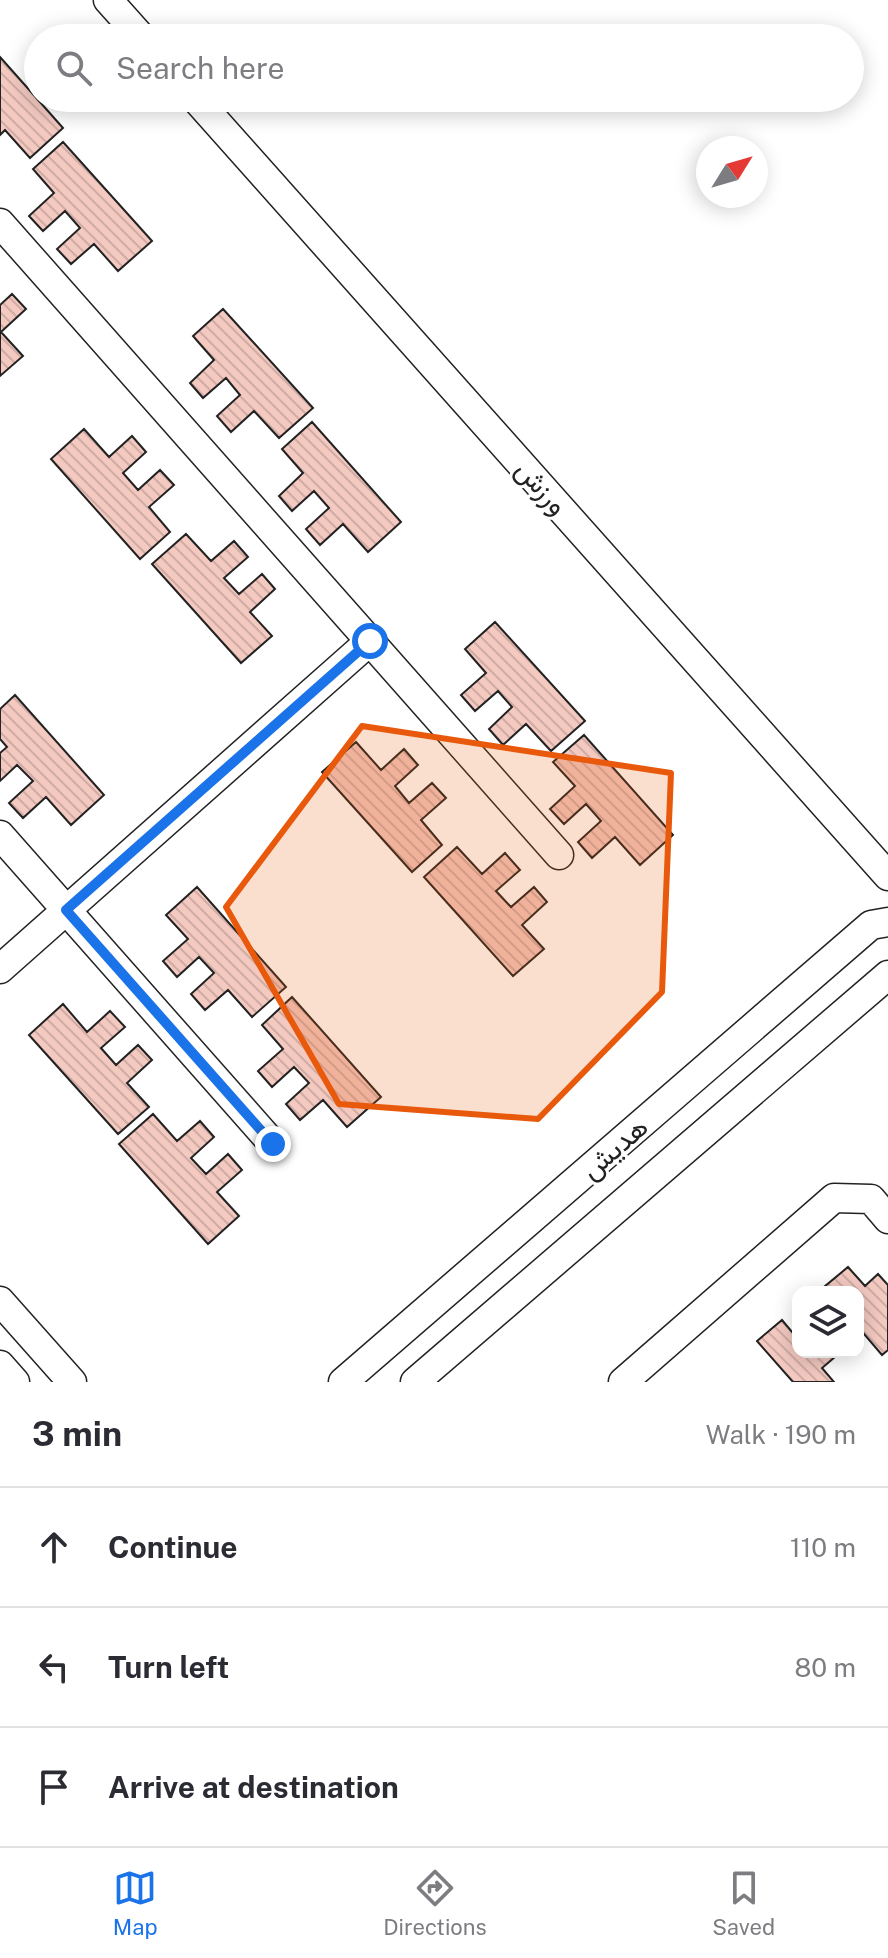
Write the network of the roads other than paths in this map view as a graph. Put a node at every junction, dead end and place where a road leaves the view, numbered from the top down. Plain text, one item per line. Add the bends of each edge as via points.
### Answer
1 (108, 0) edge
2 (129, 24) edge
3 (207, 112) edge
4 (0, 223) edge
5 (370, 641) junction
6 (0, 835) edge
7 (559, 855) dead end
8 (888, 876) edge
9 (66, 910) junction
10 (888, 922) edge
11 (0, 969) edge
12 (888, 975) edge
13 (273, 1144) dead end
14 (888, 1219) edge
15 (0, 1301) edge
16 (0, 1365) edge
17 (15, 1382) edge
18 (72, 1382) edge
19 (343, 1382) edge
20 (415, 1382) edge
21 (623, 1382) edge

1 - 2 street
3 - 8 street, ورزش
4 - 5 street
5 - 7 street
5 - 9 street
6 - 9 street
9 - 11 street
9 - 13 street
10 - 19 street, هدیش via 871,925
12 - 20 street, هدیش
14 - 21 street via 871,1199 834,1198
15 - 18 street
16 - 17 street

